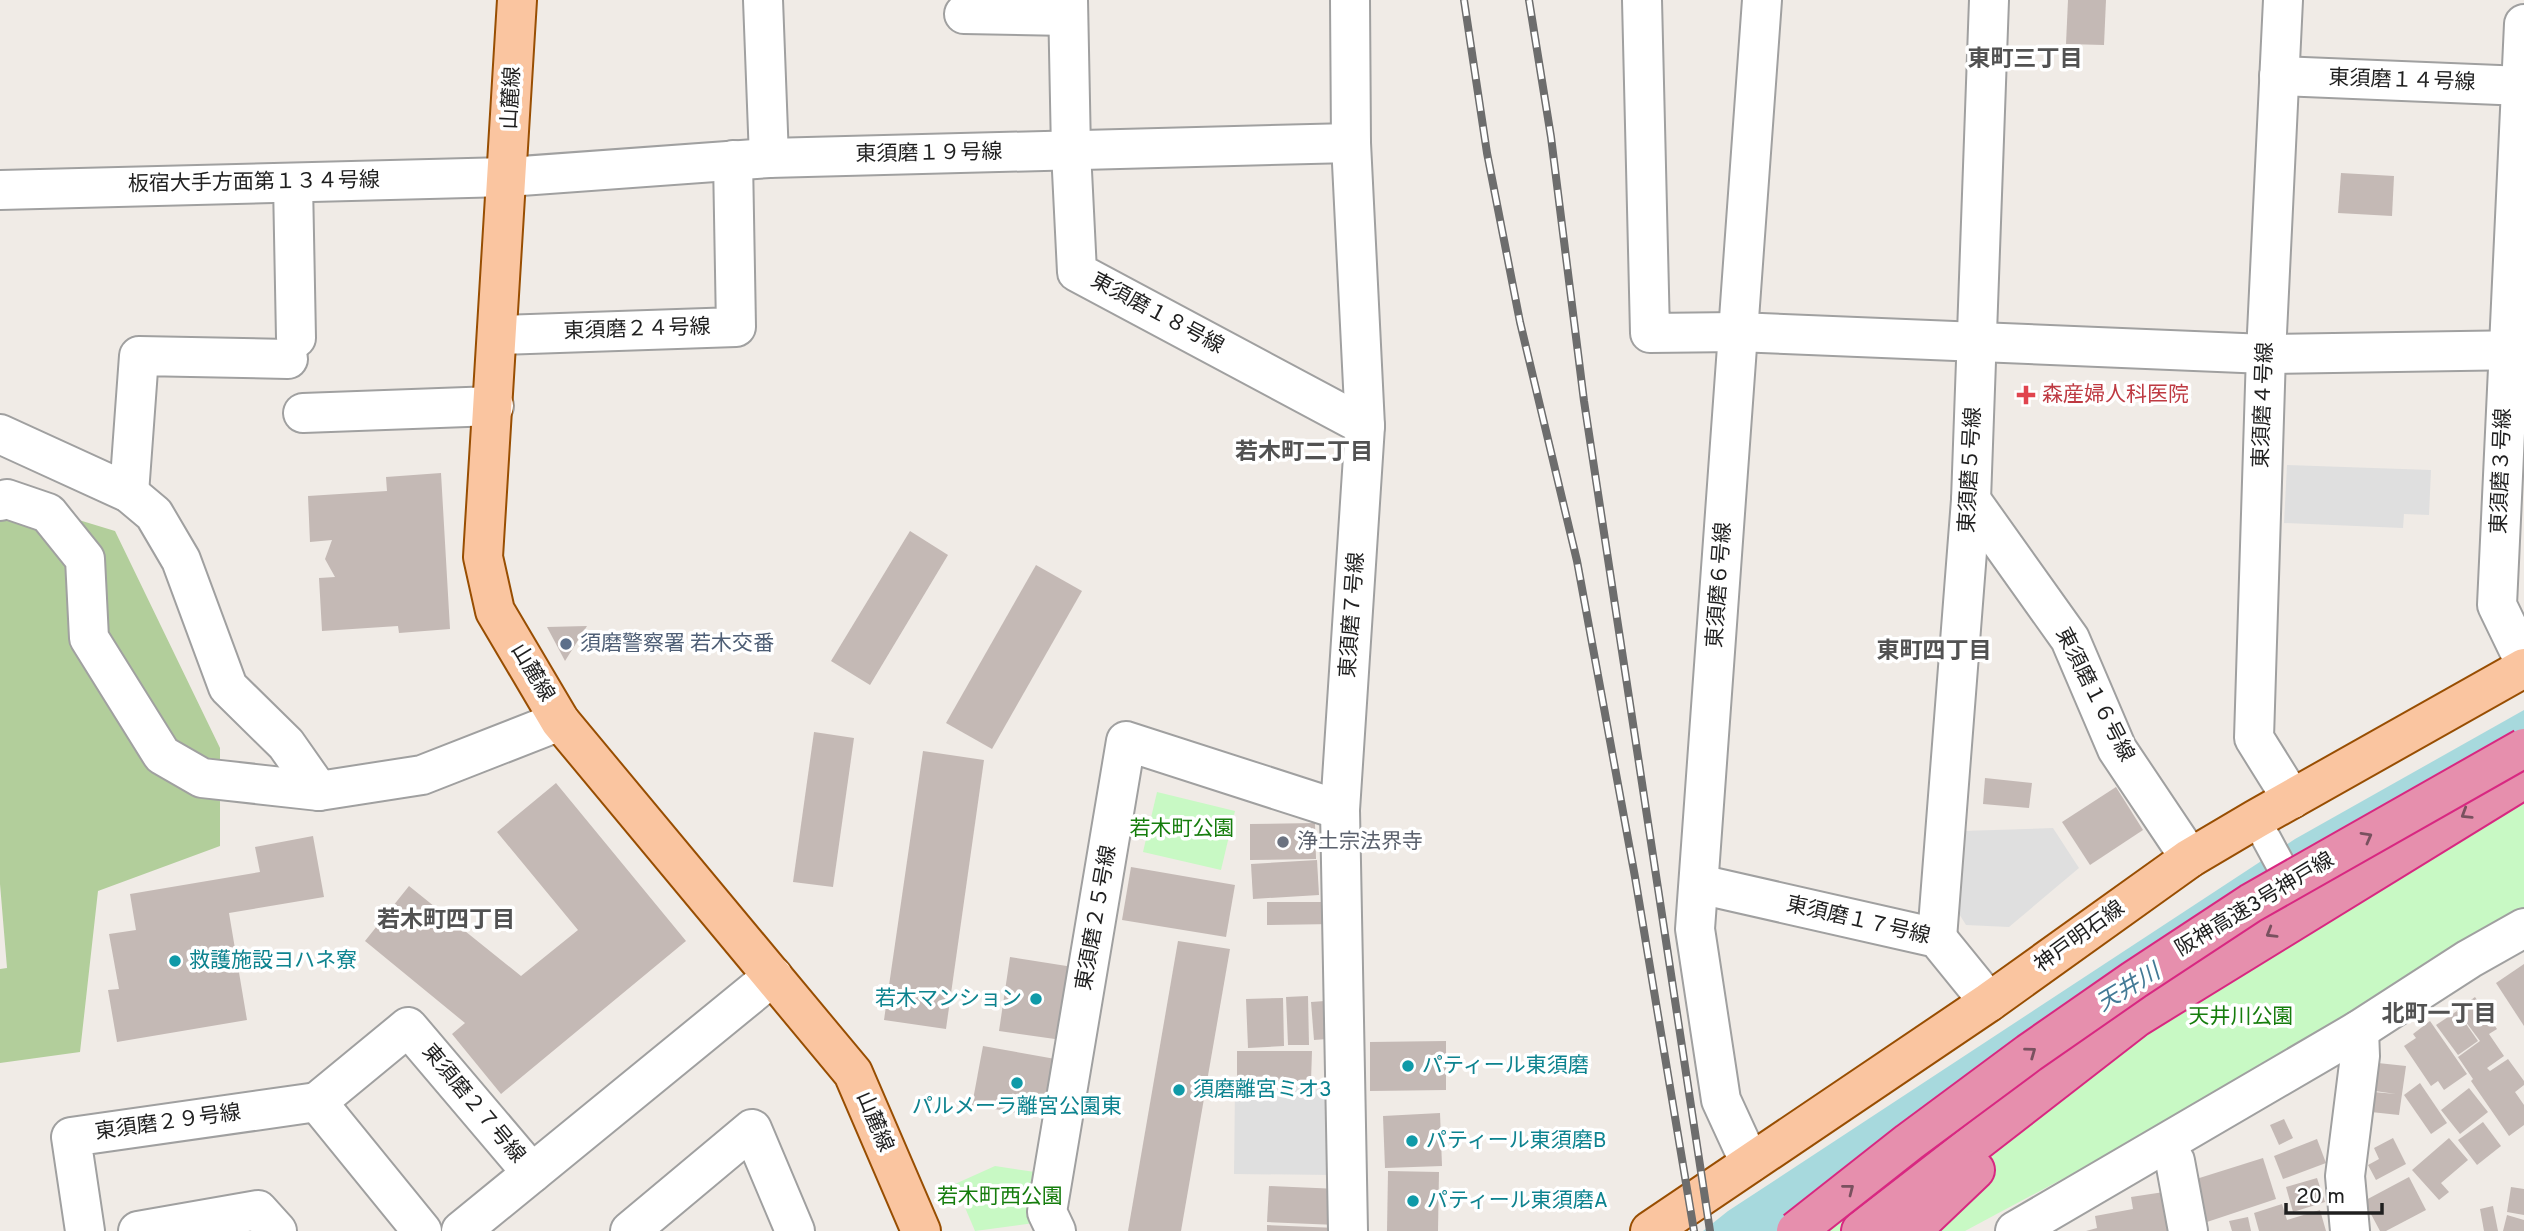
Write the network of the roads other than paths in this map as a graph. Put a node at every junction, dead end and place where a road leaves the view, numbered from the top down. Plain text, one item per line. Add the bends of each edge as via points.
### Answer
1 (517, 0) edge
2 (763, 0) edge
3 (1350, 0) edge
4 (1642, 0) edge
5 (1762, 0) edge
6 (1989, 0) edge
7 (2283, 0) edge
8 (1068, 8) edge
9 (964, 14) dead end
10 (2524, 24) edge
11 (2279, 76) junction
12 (2522, 86) edge
13 (1351, 143) junction
14 (1071, 151) junction
15 (751, 159) junction
16 (507, 177) junction
17 (293, 183) junction
18 (0, 190) edge
19 (1737, 332) junction
20 (498, 335) junction
21 (1977, 343) junction
22 (2516, 350) edge
23 (2266, 354) junction
24 (494, 406) junction
25 (303, 413) dead end
26 (1365, 426) junction
27 (0, 434) edge
28 (129, 493) junction
29 (1971, 499) junction
30 (0, 501) edge
31 (2524, 661) edge
32 (2524, 668) edge
33 (560, 721) junction
34 (2524, 748) edge
35 (2524, 779) edge
36 (319, 790) junction
37 (2292, 799) junction
38 (1340, 810) junction
39 (2266, 838) dead end
40 (2190, 858) junction
41 (1699, 884) junction
42 (2304, 906) dead end
43 (2524, 928) edge
44 (1937, 938) junction
45 (772, 976) junction
46 (1990, 1002) junction
47 (2137, 1017) junction
48 (2359, 1030) junction
49 (317, 1102) junction
50 (2164, 1145) junction
51 (1750, 1163) junction
52 (532, 1173) junction
53 (85, 1231) edge
54 (138, 1231) edge
55 (277, 1231) edge
56 (422, 1231) edge
57 (461, 1231) edge
58 (630, 1231) edge
59 (795, 1231) edge
60 (921, 1231) edge
61 (1056, 1231) edge
62 (1348, 1231) edge
63 (1650, 1231) edge
64 (1796, 1231) edge
65 (1861, 1231) edge
66 (1911, 1231) edge
67 (2015, 1231) edge
68 (2189, 1231) edge
69 (2350, 1231) edge

1 - 16 main road, 山麓線
2 - 15 street
3 - 13 street, 東須磨７号線
4 - 19 street via 1650,333
5 - 19 street, 東須磨６号線
6 - 21 street, 東須磨５号線
7 - 11 street, 東須磨４号線
8 - 9 street
8 - 14 street, 東須磨１８号線
10 - 12 street, 東須磨３号線
11 - 12 street, 東須磨１４号線
11 - 23 street, 東須磨４号線
12 - 22 street, 東須磨３号線
13 - 14 street, 東須磨１９号線
13 - 26 street, 東須磨７号線
14 - 15 street, 東須磨１９号線
14 - 26 street, 東須磨１８号線 via 1077,272
15 - 16 street, 東須磨１９号線
15 - 20 street, 東須磨２４号線 via 736,327
16 - 17 street, 板宿大手方面第１３４号線
16 - 20 main road, 山麓線
17 - 18 street, 板宿大手方面第１３４号線
17 - 28 street via 292,349 139,356
19 - 21 street
19 - 41 street, 東須磨６号線
20 - 24 main road, 山麓線
21 - 23 street
21 - 29 street, 東須磨５号線
22 - 23 street
22 - 31 street, 東須磨３号線 via 2497,605
23 - 37 street, 東須磨４号線 via 2255,738
24 - 25 street
24 - 33 main road, 山麓線 via 483,558 495,611
26 - 38 street, 東須磨７号線
27 - 28 street
28 - 36 street via 154,514 181,560 228,687 286,744
29 - 40 street, 東須磨１６号線 via 2070,639 2118,749
29 - 44 street, 東須磨５号線
30 - 36 street via 7,499 48,513 85,559 89,638 162,755 202,778
32 - 37 main road, 神戸明石線
33 - 36 street via 422,775
33 - 45 main road, 山麓線
64 -> 34 highway, 阪神高速3号神戸線, bridge via 2029,1053 2155,966 2251,903
35 -> 47 highway, 阪神高速3号神戸線
37 - 40 main road, 神戸明石線
38 - 61 street, 東須磨２５号線 via 1126,741 1047,1212
38 - 62 street, 東須磨７号線
39 - 42 street
40 - 46 main road, 神戸明石線
41 - 44 street, 東須磨１７号線
41 - 51 street, 東須磨６号線 via 1695,929 1721,1100
43 - 48 street
44 - 46 street, 東須磨１７号線
45 - 52 street, 東須磨２７号線
45 - 60 main road, 山麓線 via 853,1073
46 - 51 main road, 神戸明石線
47 - 65 highway, 阪神高速3号神戸線
47 - 66 highway
48 - 50 street
48 - 69 street via 2345,1176
49 - 52 street, 東須磨２７号線 via 408,1027
49 - 53 street, 東須磨２９号線 via 71,1138
49 - 56 street
50 - 67 street
50 - 68 street via 2175,1161
51 - 63 main road, 神戸明石線
52 - 57 street, 東須磨２７号線
54 - 55 street via 258,1210
58 - 59 street via 752,1129

